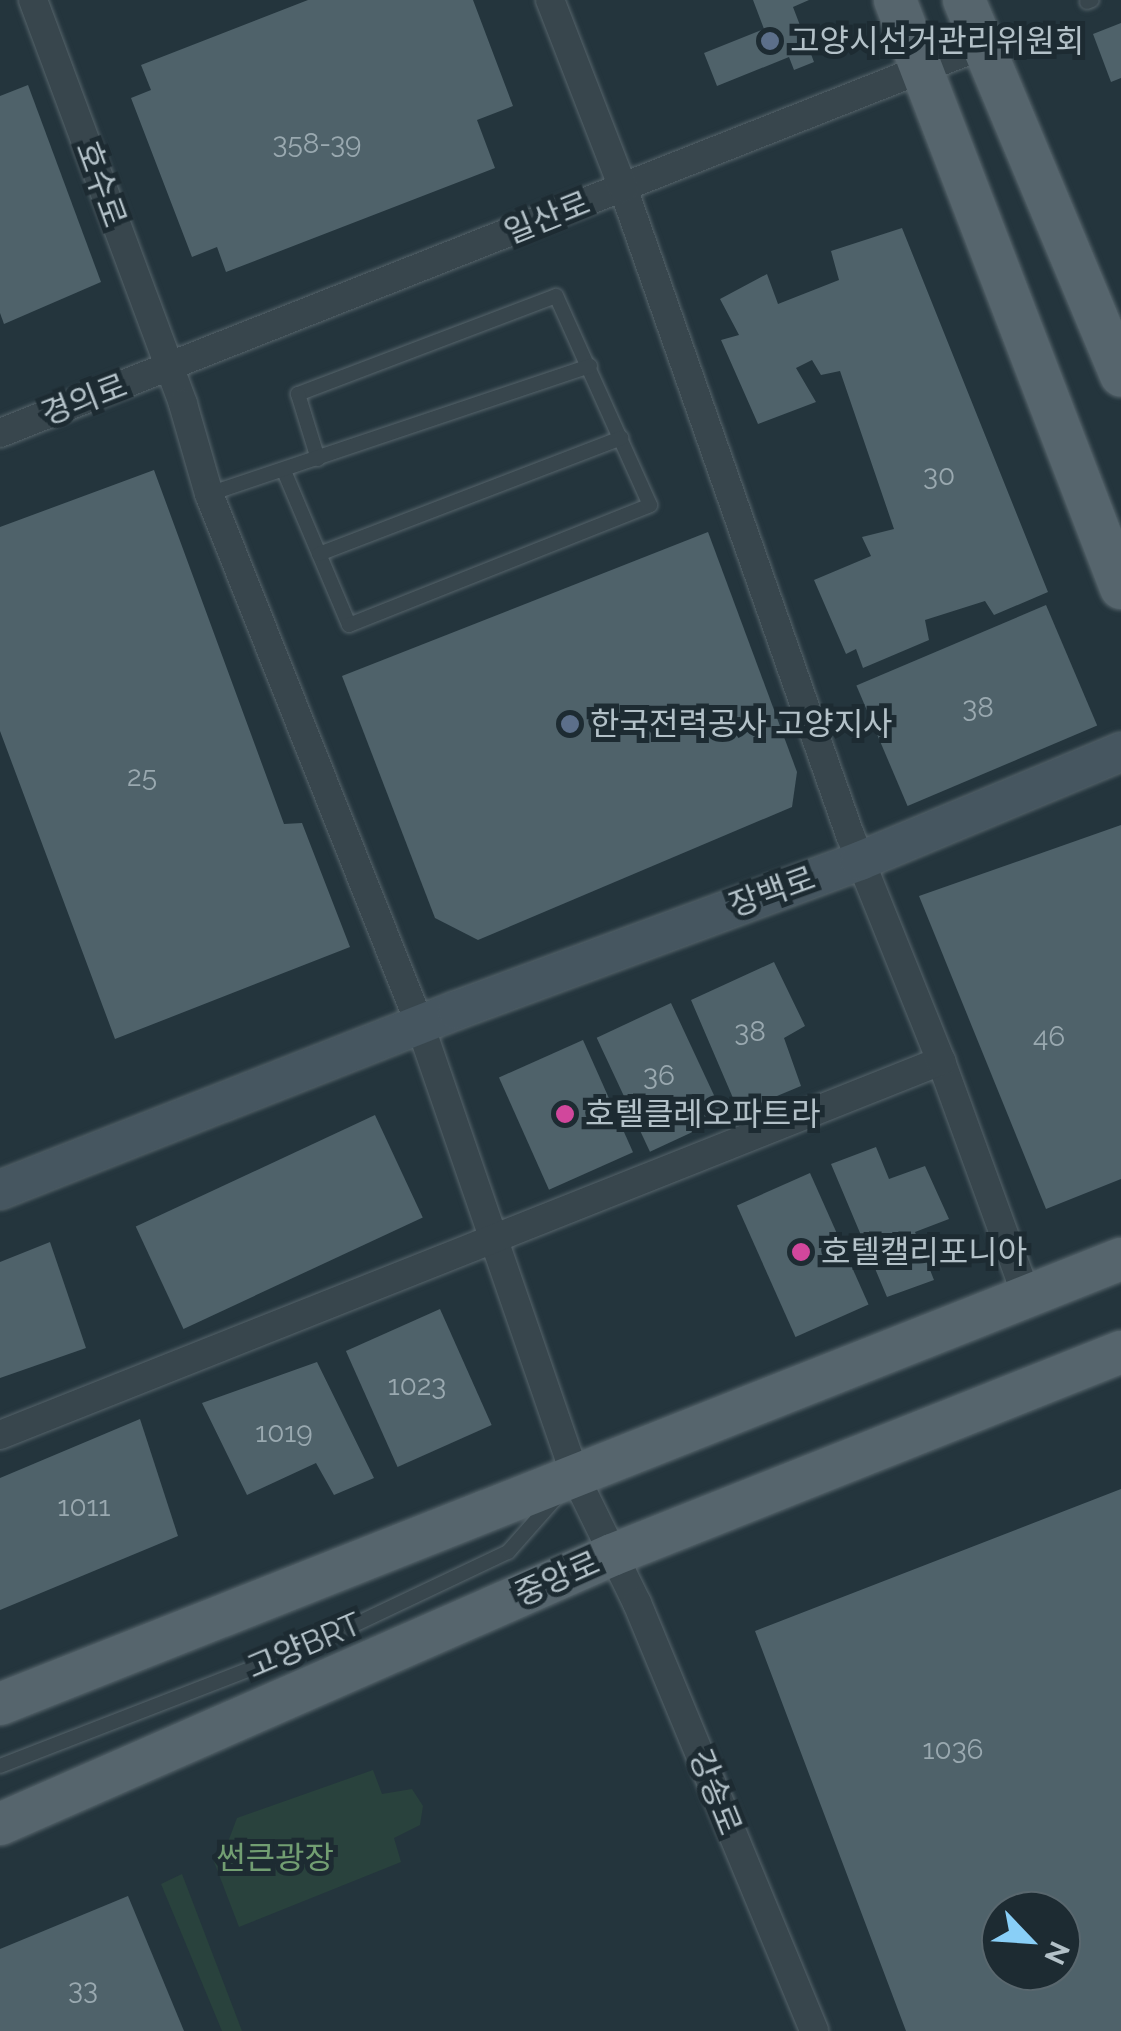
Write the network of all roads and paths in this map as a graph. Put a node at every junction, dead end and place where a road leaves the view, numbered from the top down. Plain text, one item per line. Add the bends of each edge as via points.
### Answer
1 (33, 0) edge
2 (550, 0) edge
3 (896, 0) edge
4 (964, 0) edge
5 (983, 45) junction
6 (924, 67) junction
7 (623, 188) junction
8 (590, 366) junction
9 (168, 368) junction
10 (1121, 376) edge
11 (0, 432) edge
12 (621, 438) junction
13 (318, 459) junction
14 (284, 471) junction
15 (209, 494) junction
16 (319, 554) junction
17 (1121, 588) edge
18 (1121, 752) edge
19 (860, 860) junction
20 (420, 1025) junction
21 (940, 1062) junction
22 (0, 1190) edge
23 (492, 1241) junction
24 (1121, 1260) edge
25 (1027, 1296) junction
26 (1121, 1352) edge
27 (0, 1435) edge
28 (575, 1476) junction
29 (612, 1555) junction
30 (0, 1704) edge
31 (0, 1766) edge
32 (9, 1811) edge
33 (814, 2031) edge

1 - 9 street, 호수로
2 - 7 street
3 - 6 main road
4 - 5 main road
5 - 6 street, 일산로
5 - 10 main road
6 - 7 street, 일산로
6 - 17 main road
7 - 9 street, 일산로
7 - 19 street
8 - 12 lane
8 - 13 lane
8 - 13 lane via 556,296 298,394
9 - 11 street, 경의로
9 - 15 street
12 - 16 lane
12 - 16 lane via 650,506 349,624
13 - 14 lane
14 - 15 lane
14 - 16 lane
15 - 20 street
18 - 19 street, 장백로
19 - 20 street, 장백로
19 - 21 street
20 - 22 street, 장백로
20 - 23 street
21 - 23 street
21 - 25 street
23 - 27 street
23 - 28 street
24 - 25 main road
25 - 28 main road
26 - 29 main road, 중앙로
28 - 29 street
28 - 30 main road
28 - 31 lane, 고양BRT via 508,1552 314,1644
29 - 32 main road, 중앙로 via 92,1784
29 - 33 street, 강송로

